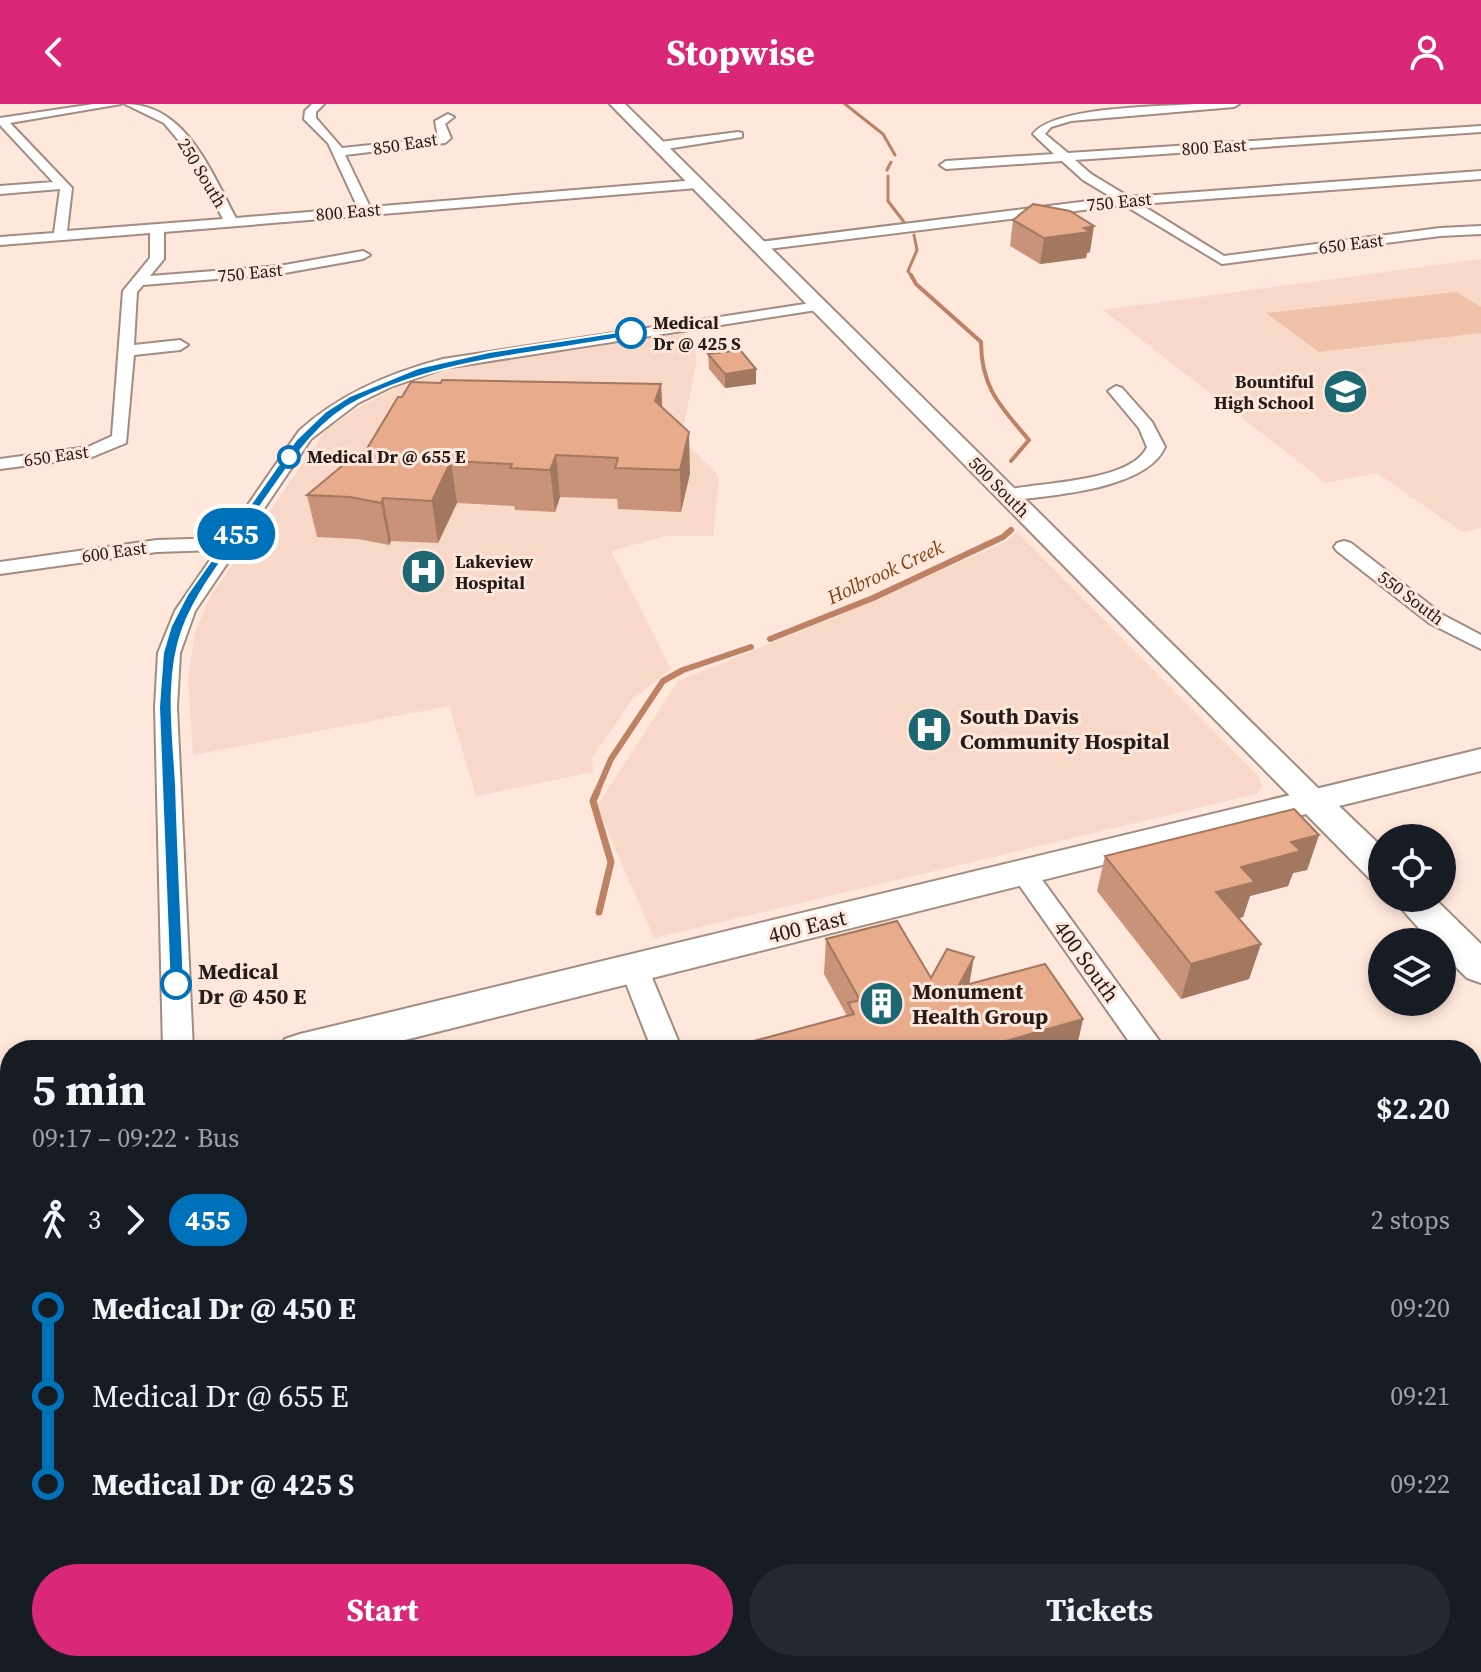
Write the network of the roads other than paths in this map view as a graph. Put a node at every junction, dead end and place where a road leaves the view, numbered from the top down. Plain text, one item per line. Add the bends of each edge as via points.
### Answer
1 (116, 104) edge
2 (130, 104) edge
3 (319, 104) edge
4 (617, 104) edge
5 (1234, 104) edge
6 (448, 117) dead end
7 (1, 121) edge
8 (1481, 129) edge
9 (738, 135) dead end
10 (660, 146) junction
11 (338, 152) junction
12 (1063, 157) junction
13 (946, 165) dead end
14 (1481, 175) edge
15 (697, 184) junction
16 (64, 185) junction
17 (0, 190) edge
18 (1125, 201) junction
19 (365, 210) junction
20 (231, 221) junction
21 (157, 227) junction
22 (1481, 230) edge
23 (60, 235) junction
24 (0, 241) edge
25 (759, 246) junction
26 (363, 255) dead end
27 (137, 281) junction
28 (818, 306) junction
29 (180, 345) dead end
30 (127, 351) junction
31 (1116, 391) dead end
32 (0, 464) edge
33 (1008, 495) junction
34 (229, 544) junction
35 (1344, 547) dead end
36 (0, 568) edge
37 (1481, 643) edge
38 (1481, 760) edge
39 (1313, 801) junction
40 (1368, 855) edge
41 (1023, 872) junction
42 (1425, 912) edge
43 (634, 968) junction
44 (1481, 968) edge
45 (178, 1040) edge
46 (341, 1040) edge
47 (663, 1040) edge
48 (1144, 1040) edge

1 - 7 street
2 - 20 street, 250 South via 160,116 194,152
3 - 11 street via 310,119
4 - 10 street, 500 South
5 - 12 street via 1042,127 1039,134
6 - 11 street, 850 East via 438,126 445,138 441,141
7 - 16 street
8 - 12 street, 800 East
9 - 10 street
10 - 15 street, 500 South
11 - 19 street
12 - 13 street, 800 East
12 - 18 street
14 - 18 street, 750 East
15 - 19 street, 800 East
15 - 25 street, 500 South
16 - 17 street
16 - 23 street
18 - 22 street, 650 East via 1222,260
18 - 25 street, 750 East
19 - 20 street, 800 East
20 - 21 street, 800 East
21 - 23 street, 800 East
21 - 27 street via 157,259
23 - 24 street, 800 East
25 - 28 street, 500 South
26 - 27 street, 750 East via 279,270
27 - 30 street via 130,291
28 - 33 street, 500 South
28 - 34 street via 489,355 384,384 341,406 305,435
29 - 30 street
30 - 32 street, 650 East via 120,439 85,453
31 - 33 street via 1156,441 1156,453 1148,463 1124,474
33 - 39 street, 500 South
34 - 36 street, 600 East via 144,547
34 - 45 street via 185,611 167,666
35 - 37 street, 550 South via 1436,619
38 - 39 main road, 400 East
39 - 40 main road, 500 South
39 - 41 main road, 400 East
41 - 43 main road, 400 East
41 - 48 street, 400 South
42 - 44 main road
43 - 46 main road, 400 East
43 - 47 street

